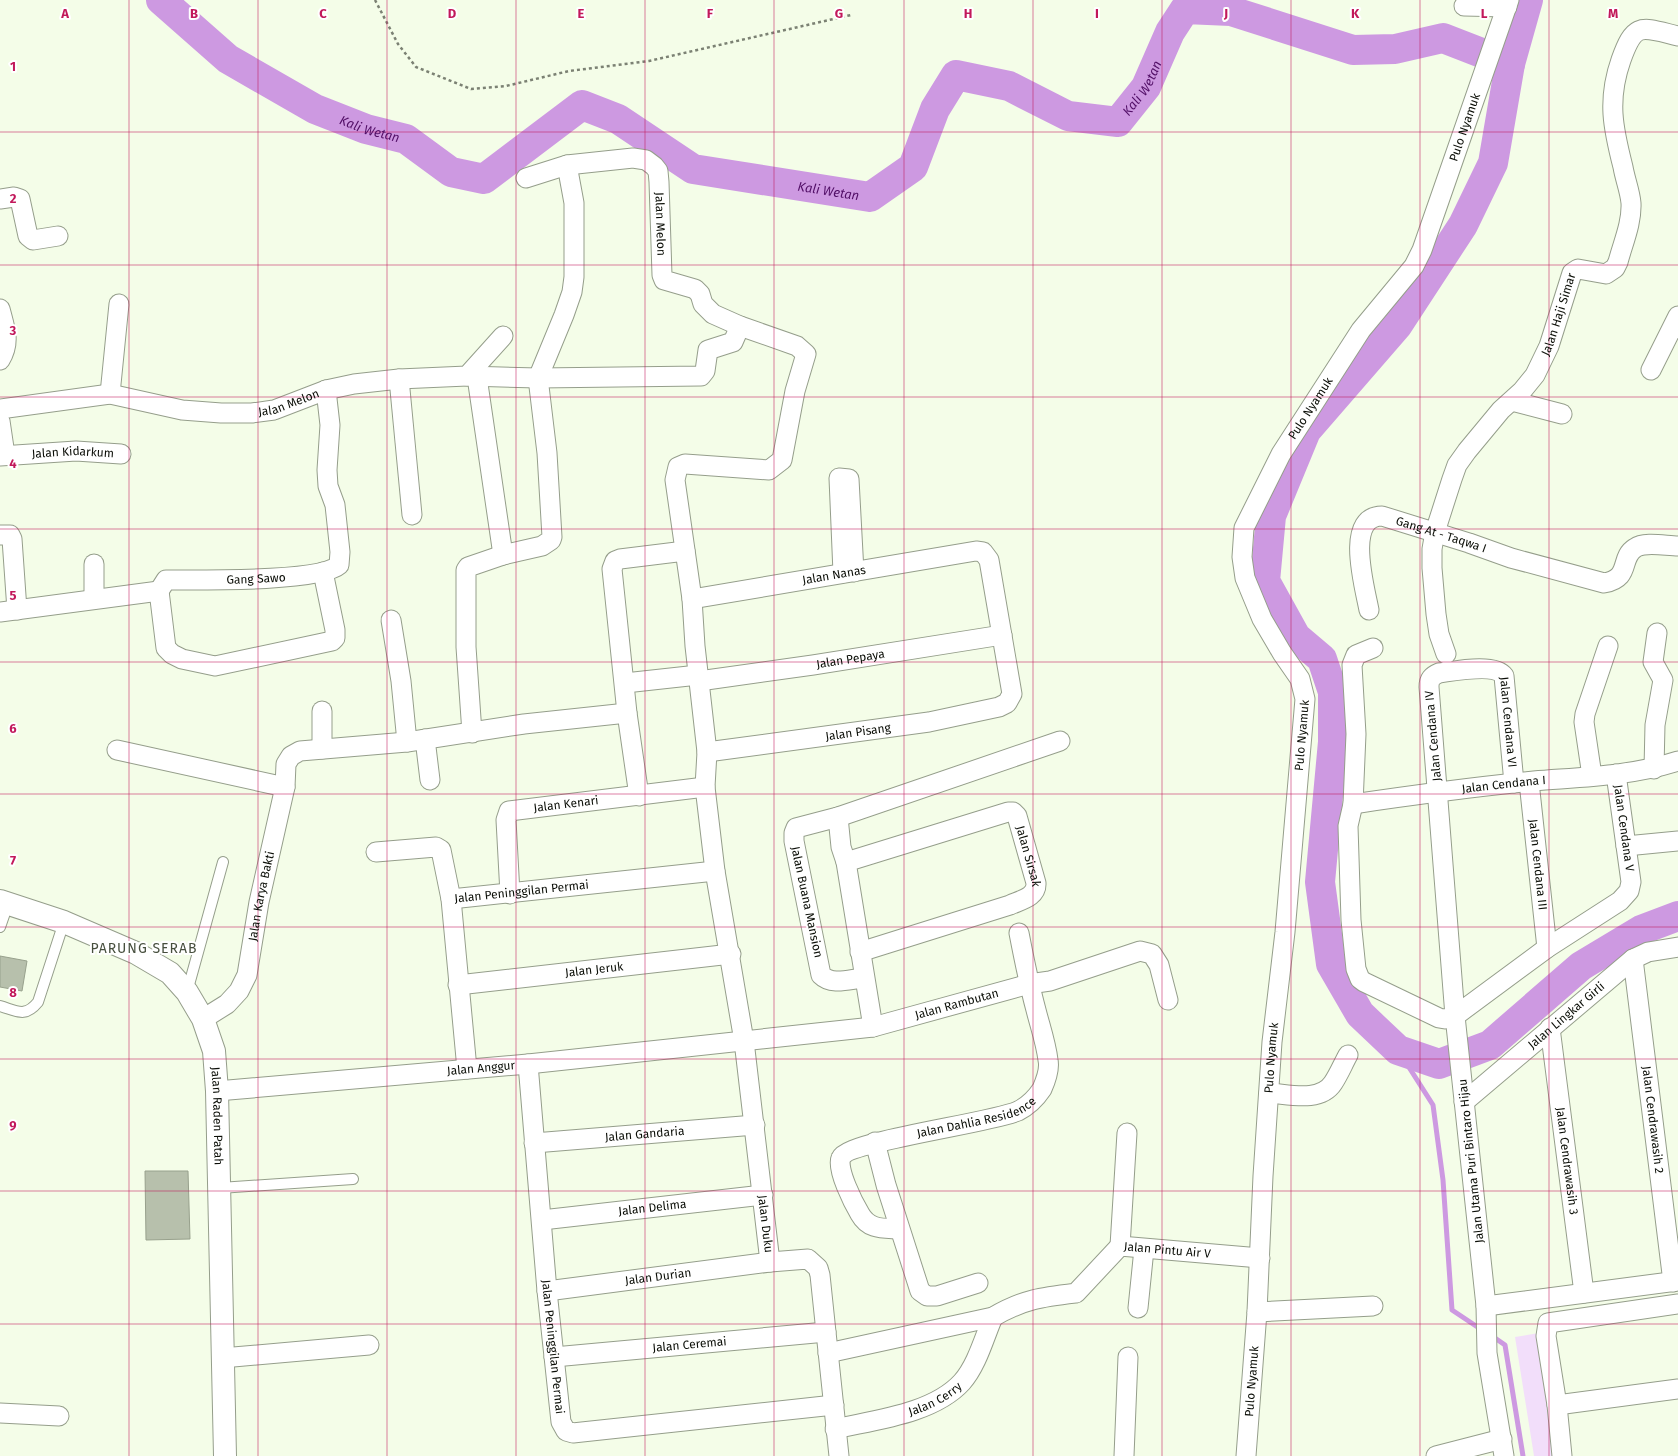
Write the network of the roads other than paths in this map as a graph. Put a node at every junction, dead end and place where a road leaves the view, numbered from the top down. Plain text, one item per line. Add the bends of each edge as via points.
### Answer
1 (1464, 6) dead end
2 (1507, 6) edge
3 (1678, 36) edge
4 (568, 165) junction
5 (526, 178) dead end
6 (0, 199) edge
7 (58, 236) dead end
8 (119, 304) dead end
9 (0, 309) edge
10 (1678, 316) edge
11 (740, 326) junction
12 (503, 336) dead end
13 (0, 360) edge
14 (1651, 370) dead end
15 (472, 377) junction
16 (538, 378) junction
17 (399, 379) junction
18 (326, 390) junction
19 (110, 394) junction
20 (1512, 401) junction
21 (0, 409) edge
22 (1562, 414) dead end
23 (0, 421) edge
24 (121, 454) dead end
25 (3, 455) edge
26 (412, 515) dead end
27 (1435, 532) junction
28 (0, 536) edge
29 (1678, 546) edge
30 (685, 551) junction
31 (503, 556) junction
32 (94, 564) dead end
33 (323, 572) junction
34 (159, 591) junction
35 (94, 599) junction
36 (692, 599) junction
37 (1370, 610) dead end
38 (8, 611) edge
39 (391, 620) dead end
40 (1657, 634) dead end
41 (1002, 635) junction
42 (1608, 646) dead end
43 (1373, 648) dead end
44 (1446, 654) dead end
45 (1492, 668) joint
46 (698, 678) junction
47 (625, 683) junction
48 (322, 711) dead end
49 (627, 713) junction
50 (472, 733) junction
51 (416, 741) junction
52 (1060, 741) dead end
53 (322, 749) junction
54 (117, 750) dead end
55 (707, 752) junction
56 (1678, 761) edge
57 (1654, 769) junction
58 (1616, 774) junction
59 (1592, 776) junction
60 (430, 780) dead end
61 (1522, 783) junction
62 (285, 787) junction
63 (705, 787) junction
64 (1438, 792) junction
65 (640, 796) junction
66 (1354, 804) junction
67 (838, 817) junction
68 (1678, 841) edge
69 (1626, 846) junction
70 (376, 852) dead end
71 (223, 862) dead end
72 (846, 862) junction
73 (715, 871) junction
74 (510, 894) junction
75 (450, 899) junction
76 (4, 902) edge
77 (64, 922) junction
78 (0, 927) edge
79 (1279, 932) dead end
80 (1019, 933) dead end
81 (1678, 947) edge
82 (1547, 948) junction
83 (860, 952) junction
84 (730, 954) junction
85 (1282, 956) junction
86 (1633, 958) junction
87 (864, 978) junction
88 (1029, 984) junction
89 (458, 985) junction
90 (187, 992) junction
91 (1168, 1000) dead end
92 (0, 1006) edge
93 (203, 1019) junction
94 (1456, 1024) junction
95 (873, 1027) junction
96 (1550, 1028) junction
97 (744, 1041) junction
98 (1348, 1055) dead end
99 (528, 1064) junction
100 (467, 1069) junction
101 (217, 1091) junction
102 (1268, 1093) junction
103 (1464, 1102) junction
104 (755, 1124) junction
105 (1127, 1133) dead end
106 (875, 1142) junction
107 (534, 1143) junction
108 (353, 1179) dead end
109 (220, 1188) junction
110 (762, 1195) junction
111 (542, 1220) junction
112 (899, 1229) junction
113 (1120, 1246) junction
114 (1144, 1249) junction
115 (1260, 1258) junction
116 (770, 1262) junction
117 (1676, 1282) edge
118 (978, 1283) dead end
119 (547, 1291) junction
120 (1584, 1293) junction
121 (1678, 1304) edge
122 (1372, 1306) dead end
123 (1138, 1308) dead end
124 (1257, 1312) junction
125 (998, 1314) junction
126 (1486, 1314) junction
127 (826, 1332) junction
128 (369, 1345) dead end
129 (828, 1352) junction
130 (554, 1357) junction
131 (1128, 1357) dead end
132 (222, 1358) junction
133 (1678, 1389) edge
134 (834, 1405) junction
135 (1557, 1406) junction
136 (0, 1412) edge
137 (59, 1416) dead end
138 (834, 1429) junction
139 (1503, 1448) edge
140 (225, 1456) edge
141 (839, 1456) edge
142 (1124, 1456) edge
143 (1246, 1456) edge
144 (1436, 1456) edge
145 (1562, 1456) edge

1 - 2 street
2 - 85 street, Pulo Nyamuk via 1422,250 1414,266 1362,330 1282,454 1244,528 1242,557 1245,578 1262,619 1300,679 1306,699
3 - 20 street, Jalan Haji Simar via 1649,29 1640,30 1628,40 1614,82 1612,109 1613,130 1631,202 1630,220 1618,262 1615,268 1606,274 1578,269 1572,273 1543,360 1535,375
4 - 5 street, Jalan Melon
4 - 11 street, Jalan Melon via 633,158 646,160 654,166 658,171 659,182 661,267 664,280 695,289 713,314
4 - 16 street via 574,203 572,292
6 - 7 street via 14,196 20,199 28,236 33,240
8 - 19 street
9 - 13 street via 7,342
10 - 14 street
11 - 16 street, Jalan Melon via 733,342 708,350 705,371 701,376
11 - 30 street, Jalan Melon via 797,346 806,354 794,391 782,460 769,470 685,464 678,467 675,480
12 - 15 street
15 - 16 street, Jalan Melon
15 - 17 street, Jalan Melon
15 - 31 street
16 - 31 street via 547,453 552,537 542,546
17 - 18 street, Jalan Melon
17 - 26 street
18 - 19 street, Jalan Melon via 274,410 245,413 182,410
18 - 33 street, Gang Sawo via 330,425 327,470 335,505 340,552 339,565 334,570
19 - 21 street
20 - 22 street
20 - 27 street, Jalan Haji Simar via 1501,410 1458,465
23 - 25 street
24 - 25 street, Jalan Kidarkum via 76,451
27 - 29 street, Gang At - Taqwa I via 1511,558 1604,583 1613,582 1619,577 1635,548 1645,545
27 - 37 street, Gang At - Taqwa I via 1382,516 1371,518 1367,522 1362,532 1359,553
27 - 44 street, Jalan Haji Simar via 1432,568 1436,614
28 - 38 street via 10,535 12,539
30 - 36 street
30 - 47 street via 620,558 612,565
31 - 50 street via 468,567 465,572 466,647
32 - 35 street
33 - 34 street, Gang Sawo via 232,580 166,580
33 - 34 street via 335,630 335,638 332,641 215,666 182,659 166,648
34 - 35 street
35 - 38 street
36 - 41 street, Jalan Nanas via 976,551 983,552 989,560
36 - 46 street
39 - 51 street via 401,682
40 - 57 street via 1653,662 1663,680 1655,725
41 - 46 street, Jalan Pepaya via 813,666
41 - 55 street, Jalan Pisang via 1012,694 1007,703 972,714 929,722
42 - 59 street via 1584,722
43 - 66 street via 1356,655 1353,660 1356,734
45 - 61 street, Jalan Cendana VI via 1501,671 1504,676
45 - 64 street, Jalan Cendana IV via 1439,673 1429,681
46 - 47 street
46 - 55 street
47 - 49 street
48 - 53 street
49 - 50 street via 543,721
49 - 65 street
50 - 51 street
51 - 53 street
51 - 60 street
52 - 67 street, Jalan Buana Mansion
53 - 62 street, Jalan Karya Bakti via 300,751 291,756 286,764
54 - 62 street
55 - 63 street
56 - 57 street
57 - 58 street, Jalan Cendana I
58 - 59 street, Jalan Cendana I
58 - 69 street, Jalan Cendana V
59 - 61 street, Jalan Cendana I
61 - 64 street, Jalan Cendana I
61 - 82 street, Jalan Cendana III
62 - 93 street, Jalan Karya Bakti via 259,902 247,975 227,1004
63 - 65 street, Jalan Kenari
63 - 73 street
64 - 66 street, Jalan Cendana I
64 - 94 street, Jalan Utama Puri Bintaro Hijau
65 - 74 street, Jalan Kenari via 509,811 506,820
66 - 94 street via 1348,826 1351,920 1357,973 1364,982
67 - 72 street via 841,847
67 - 87 street, Jalan Buana Mansion via 796,828 794,841 821,974 827,980 834,981
68 - 69 street
69 - 82 street, Jalan Cendana V via 1631,882 1620,902
70 - 75 street via 436,847 441,850
71 - 90 lane
72 - 83 street
72 - 83 street, Jalan Sirsak via 1013,812 1018,816 1036,883 1034,894 1010,904
73 - 74 street, Jalan Peninggilan Permai
73 - 84 street
74 - 75 street, Jalan Peninggilan Permai
75 - 89 street, Jalan Peninggilan Permai
76 - 77 main road, Jalan Raden Patah
76 - 78 lane
77 - 90 main road, Jalan Raden Patah via 148,959 170,973
77 - 92 lane via 38,1002 31,1010 23,1013
79 - 85 street via 1277,950
80 - 88 street
81 - 86 street, Jalan Lingkar Girli via 1648,952
82 - 94 street
83 - 87 street
84 - 89 street, Jalan Jeruk
84 - 97 street
85 - 102 street, Pulo Nyamuk
86 - 96 street, Jalan Lingkar Girli
86 - 117 street, Jalan Cendrawasih 2
87 - 95 street
88 - 91 street, Jalan Rambutan via 1050,981 1140,951 1152,954 1159,965
88 - 95 street, Jalan Rambutan
88 - 106 street, Jalan Dahlia Residence via 1049,1061 1047,1076 1041,1090 1030,1104 1016,1111 950,1128
89 - 100 street, Jalan Peninggilan Permai
90 - 93 main road, Jalan Raden Patah
93 - 101 main road, Jalan Raden Patah via 214,1052
94 - 103 street, Jalan Utama Puri Bintaro Hijau
95 - 97 street, Jalan Rambutan
96 - 103 street, Jalan Lingkar Girli
96 - 120 street, Jalan Cendrawasih 3
97 - 99 street, Jalan Anggur
97 - 104 street, Jalan Duku
98 - 102 street via 1333,1084 1326,1090 1308,1096
99 - 100 street, Jalan Anggur
99 - 107 street, Jalan Peninggilan Permai
100 - 101 street, Jalan Anggur
101 - 109 main road, Jalan Raden Patah
102 - 115 street, Pulo Nyamuk
103 - 126 street, Jalan Utama Puri Bintaro Hijau
104 - 107 street, Jalan Gandaria
104 - 110 street, Jalan Duku
105 - 113 street
106 - 112 street
106 - 112 street, Jalan Dahlia Residence via 846,1152 841,1158 840,1167 852,1201 864,1222 871,1227
107 - 111 street, Jalan Peninggilan Permai
108 - 109 lane
109 - 132 main road, Jalan Raden Patah
110 - 111 street, Jalan Delima
110 - 116 street, Jalan Duku
111 - 119 street, Jalan Peninggilan Permai
112 - 118 street via 920,1291 927,1296 937,1296
113 - 114 street, Jalan Pintu Air V
113 - 125 street, Jalan Pintu Air V via 1076,1293 1039,1297 1013,1305
114 - 115 street, Jalan Pintu Air V
114 - 123 street
115 - 124 street, Pulo Nyamuk
116 - 119 street, Jalan Durian
116 - 127 street, Jalan Duku via 808,1259 818,1268
117 - 120 street
119 - 130 street, Jalan Peninggilan Permai
120 - 126 street
121 - 135 street via 1552,1321 1547,1326 1546,1336
122 - 124 street
124 - 143 street, Pulo Nyamuk
125 - 129 street
125 - 138 street, Jalan Cerry via 972,1367 962,1382 945,1397 908,1413
126 - 139 street, Jalan Utama Puri Bintaro Hijau via 1487,1352
127 - 129 street, Jalan Duku
127 - 130 street, Jalan Ceremai
128 - 132 street
129 - 134 street, Jalan Duku
130 - 134 street, Jalan Peninggilan Permai via 561,1422 566,1431 573,1433
131 - 142 street
132 - 140 main road, Jalan Raden Patah
133 - 135 street
134 - 138 street, Jalan Duku
135 - 145 street
136 - 137 street
138 - 141 street, Jalan Duku
139 - 144 street

